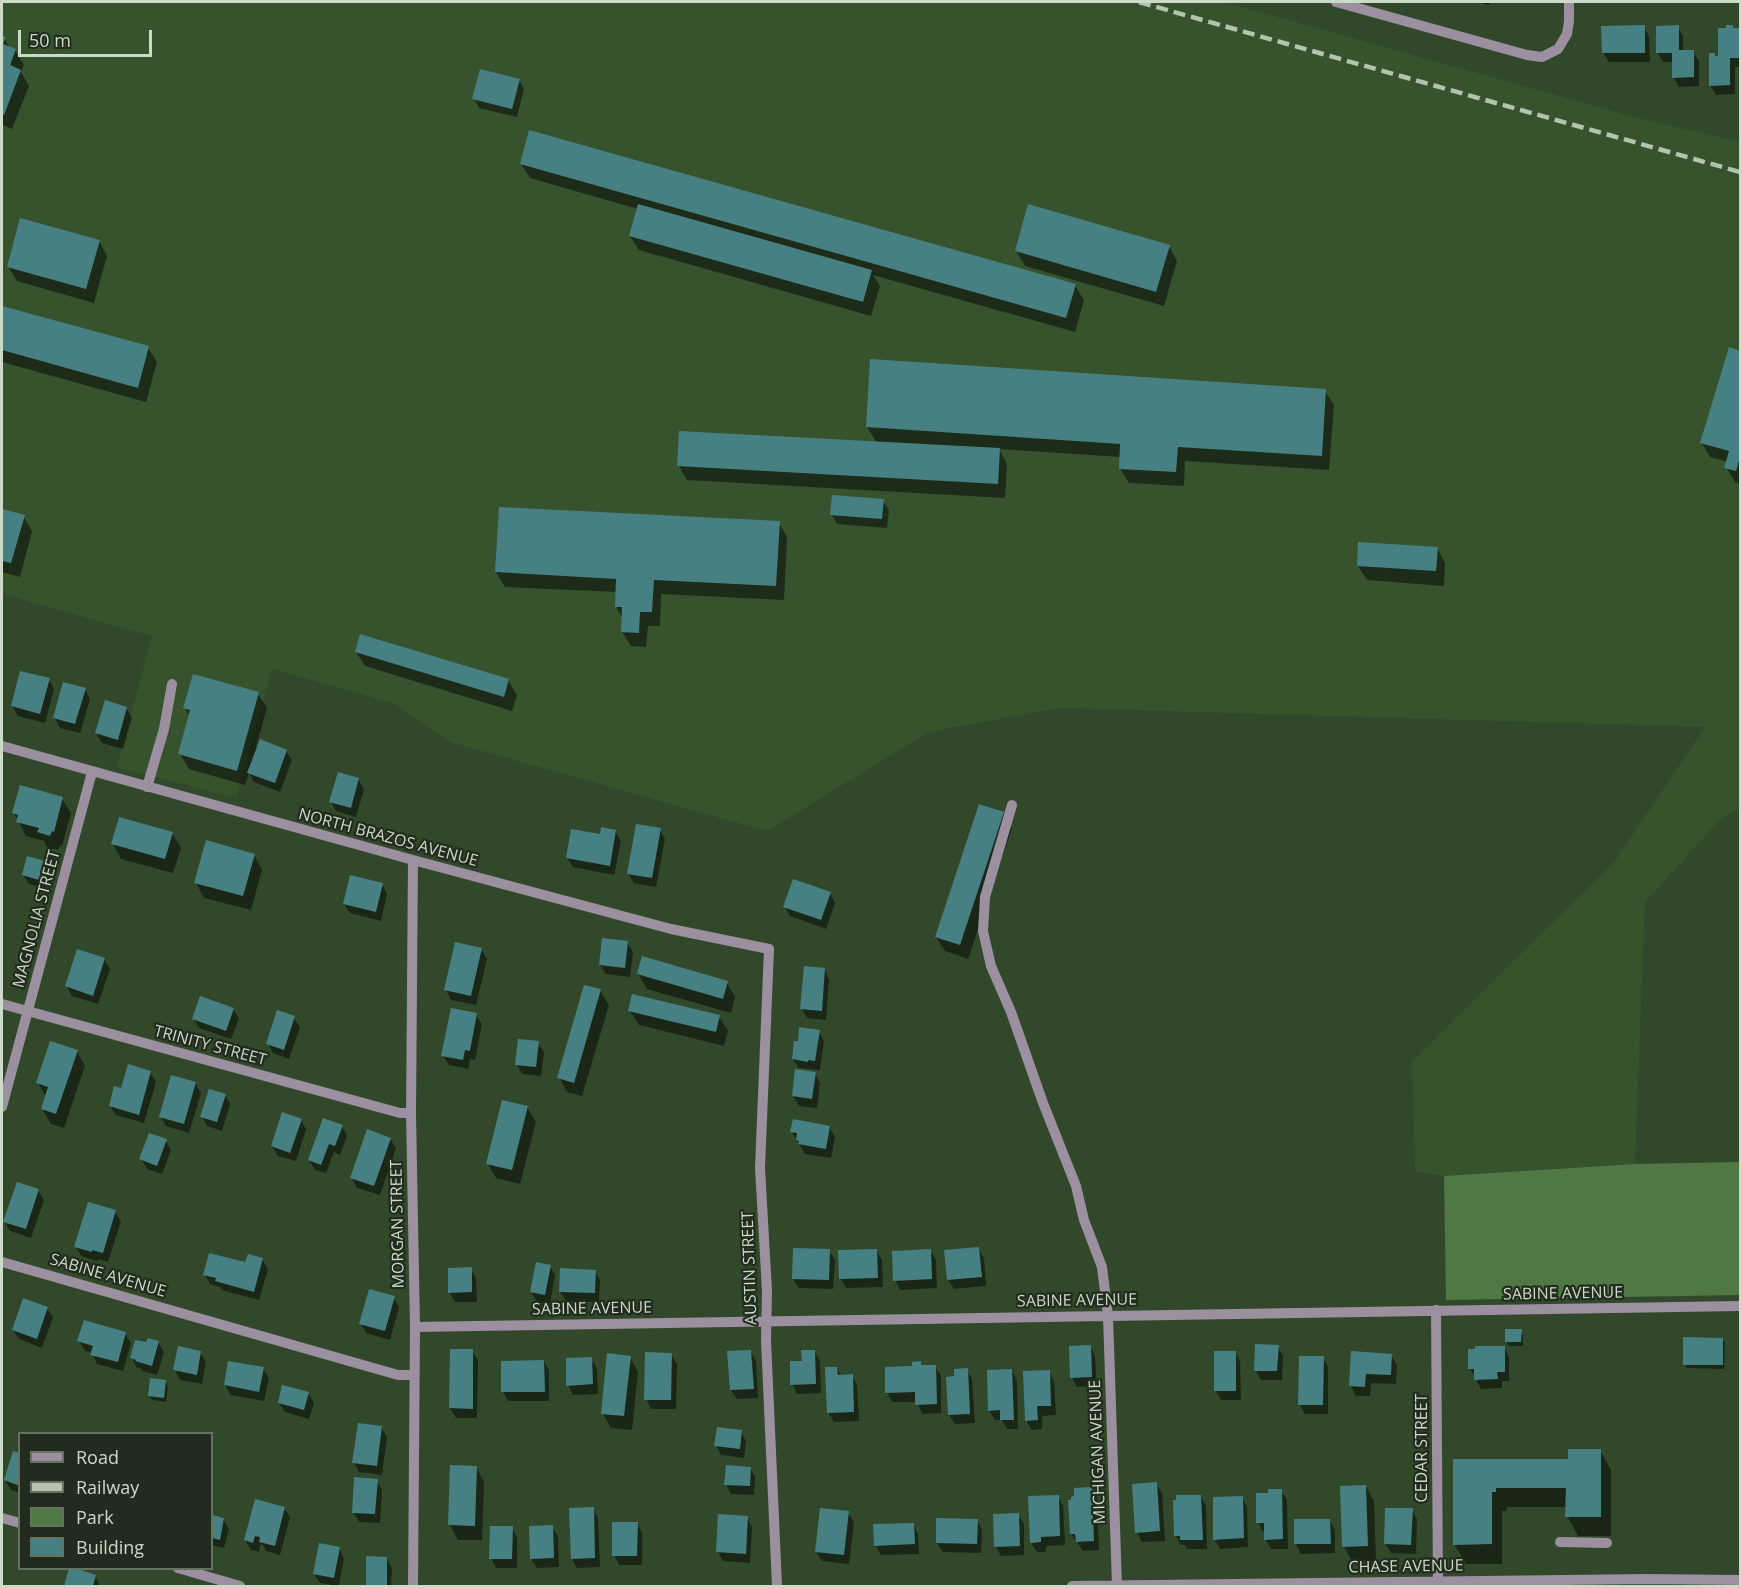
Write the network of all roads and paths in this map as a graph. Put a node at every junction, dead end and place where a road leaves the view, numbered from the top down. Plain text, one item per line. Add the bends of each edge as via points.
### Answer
1 (1336, 2) edge
2 (1569, 2) edge
3 (172, 684) dead end
4 (2, 746) edge
5 (92, 772) junction
6 (147, 787) junction
7 (1012, 805) dead end
8 (413, 860) junction
9 (769, 949) joint
10 (2, 1004) edge
11 (28, 1012) junction
12 (2, 1107) edge
13 (411, 1113) junction
14 (2, 1262) edge
15 (1740, 1306) edge
16 (1436, 1310) junction
17 (1108, 1316) junction
18 (768, 1321) junction
19 (415, 1327) junction
20 (414, 1375) junction
21 (2, 1518) edge
22 (18, 1522) edge
23 (1560, 1542) dead end
24 (1607, 1543) dead end
25 (181, 1570) edge
26 (1740, 1580) edge
27 (1438, 1584) edge
28 (1117, 1586) edge
29 (240, 1587) edge
30 (413, 1587) edge
31 (777, 1587) edge
32 (1072, 1587) edge

1 - 2 street via 1542,57 1558,49 1567,34
3 - 6 street
4 - 5 street, NORTH BRAZOS AVENUE
5 - 6 street, NORTH BRAZOS AVENUE
5 - 11 street, MAGNOLIA STREET
6 - 8 street, NORTH BRAZOS AVENUE
7 - 17 street, MICHIGAN AVENUE via 985,897 983,931 991,966 1076,1186 1102,1266
8 - 9 street, NORTH BRAZOS AVENUE via 671,929
8 - 13 street, MORGAN STREET
9 - 18 street, AUSTIN STREET via 760,1168
10 - 11 street, TRINITY STREET
11 - 12 street, MAGNOLIA STREET
11 - 13 street, TRINITY STREET
13 - 19 street, MORGAN STREET
14 - 20 street, SABINE AVENUE via 398,1375
15 - 16 street, SABINE AVENUE
16 - 17 street, SABINE AVENUE
16 - 27 street, CEDAR STREET
17 - 18 street, SABINE AVENUE
17 - 28 street, MICHIGAN AVENUE
18 - 19 street, SABINE AVENUE
18 - 31 street, AUSTIN STREET
19 - 20 street, MORGAN STREET
20 - 30 street, MORGAN STREET
21 - 22 street
23 - 24 street
25 - 29 street
26 - 27 street, CHASE AVENUE
27 - 28 street, CHASE AVENUE
28 - 32 street, CHASE AVENUE

